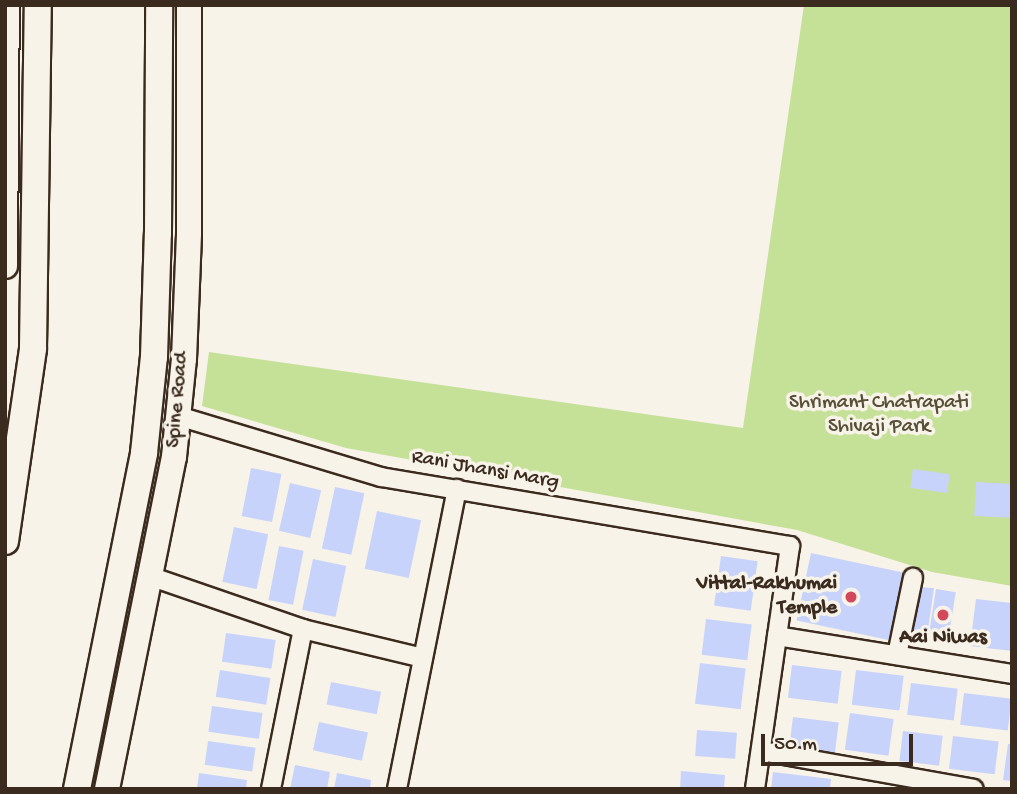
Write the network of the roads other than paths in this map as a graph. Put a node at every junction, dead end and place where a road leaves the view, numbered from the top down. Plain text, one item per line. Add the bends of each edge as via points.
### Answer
1 (7, 5) edge
2 (38, 5) edge
3 (159, 5) edge
4 (189, 5) edge
5 (5, 266) edge
6 (178, 416) junction
7 (457, 489) junction
8 (5, 541) edge
9 (152, 577) junction
10 (913, 578) dead end
11 (303, 629) junction
12 (777, 636) junction
13 (897, 656) junction
14 (423, 658) junction
15 (1012, 674) edge
16 (761, 751) junction
17 (77, 789) edge
18 (107, 789) edge
19 (271, 789) edge
20 (397, 789) edge
21 (755, 789) edge
22 (974, 789) edge

1 - 5 street
2 - 8 main road via 33,348 24,436
3 - 17 main road, Spine Road via 158,247 144,453
4 - 6 street, Spine Road via 188,233
6 - 7 street, Rani Jhansi Marg via 381,477
6 - 9 street, Spine Road
7 - 12 street, Rani Jhansi Marg via 790,546
7 - 14 street
9 - 11 street
9 - 18 street, Spine Road
10 - 13 street
11 - 14 street
11 - 19 street
12 - 13 street
12 - 16 street
13 - 15 street
14 - 20 street
16 - 21 street
16 - 22 street

